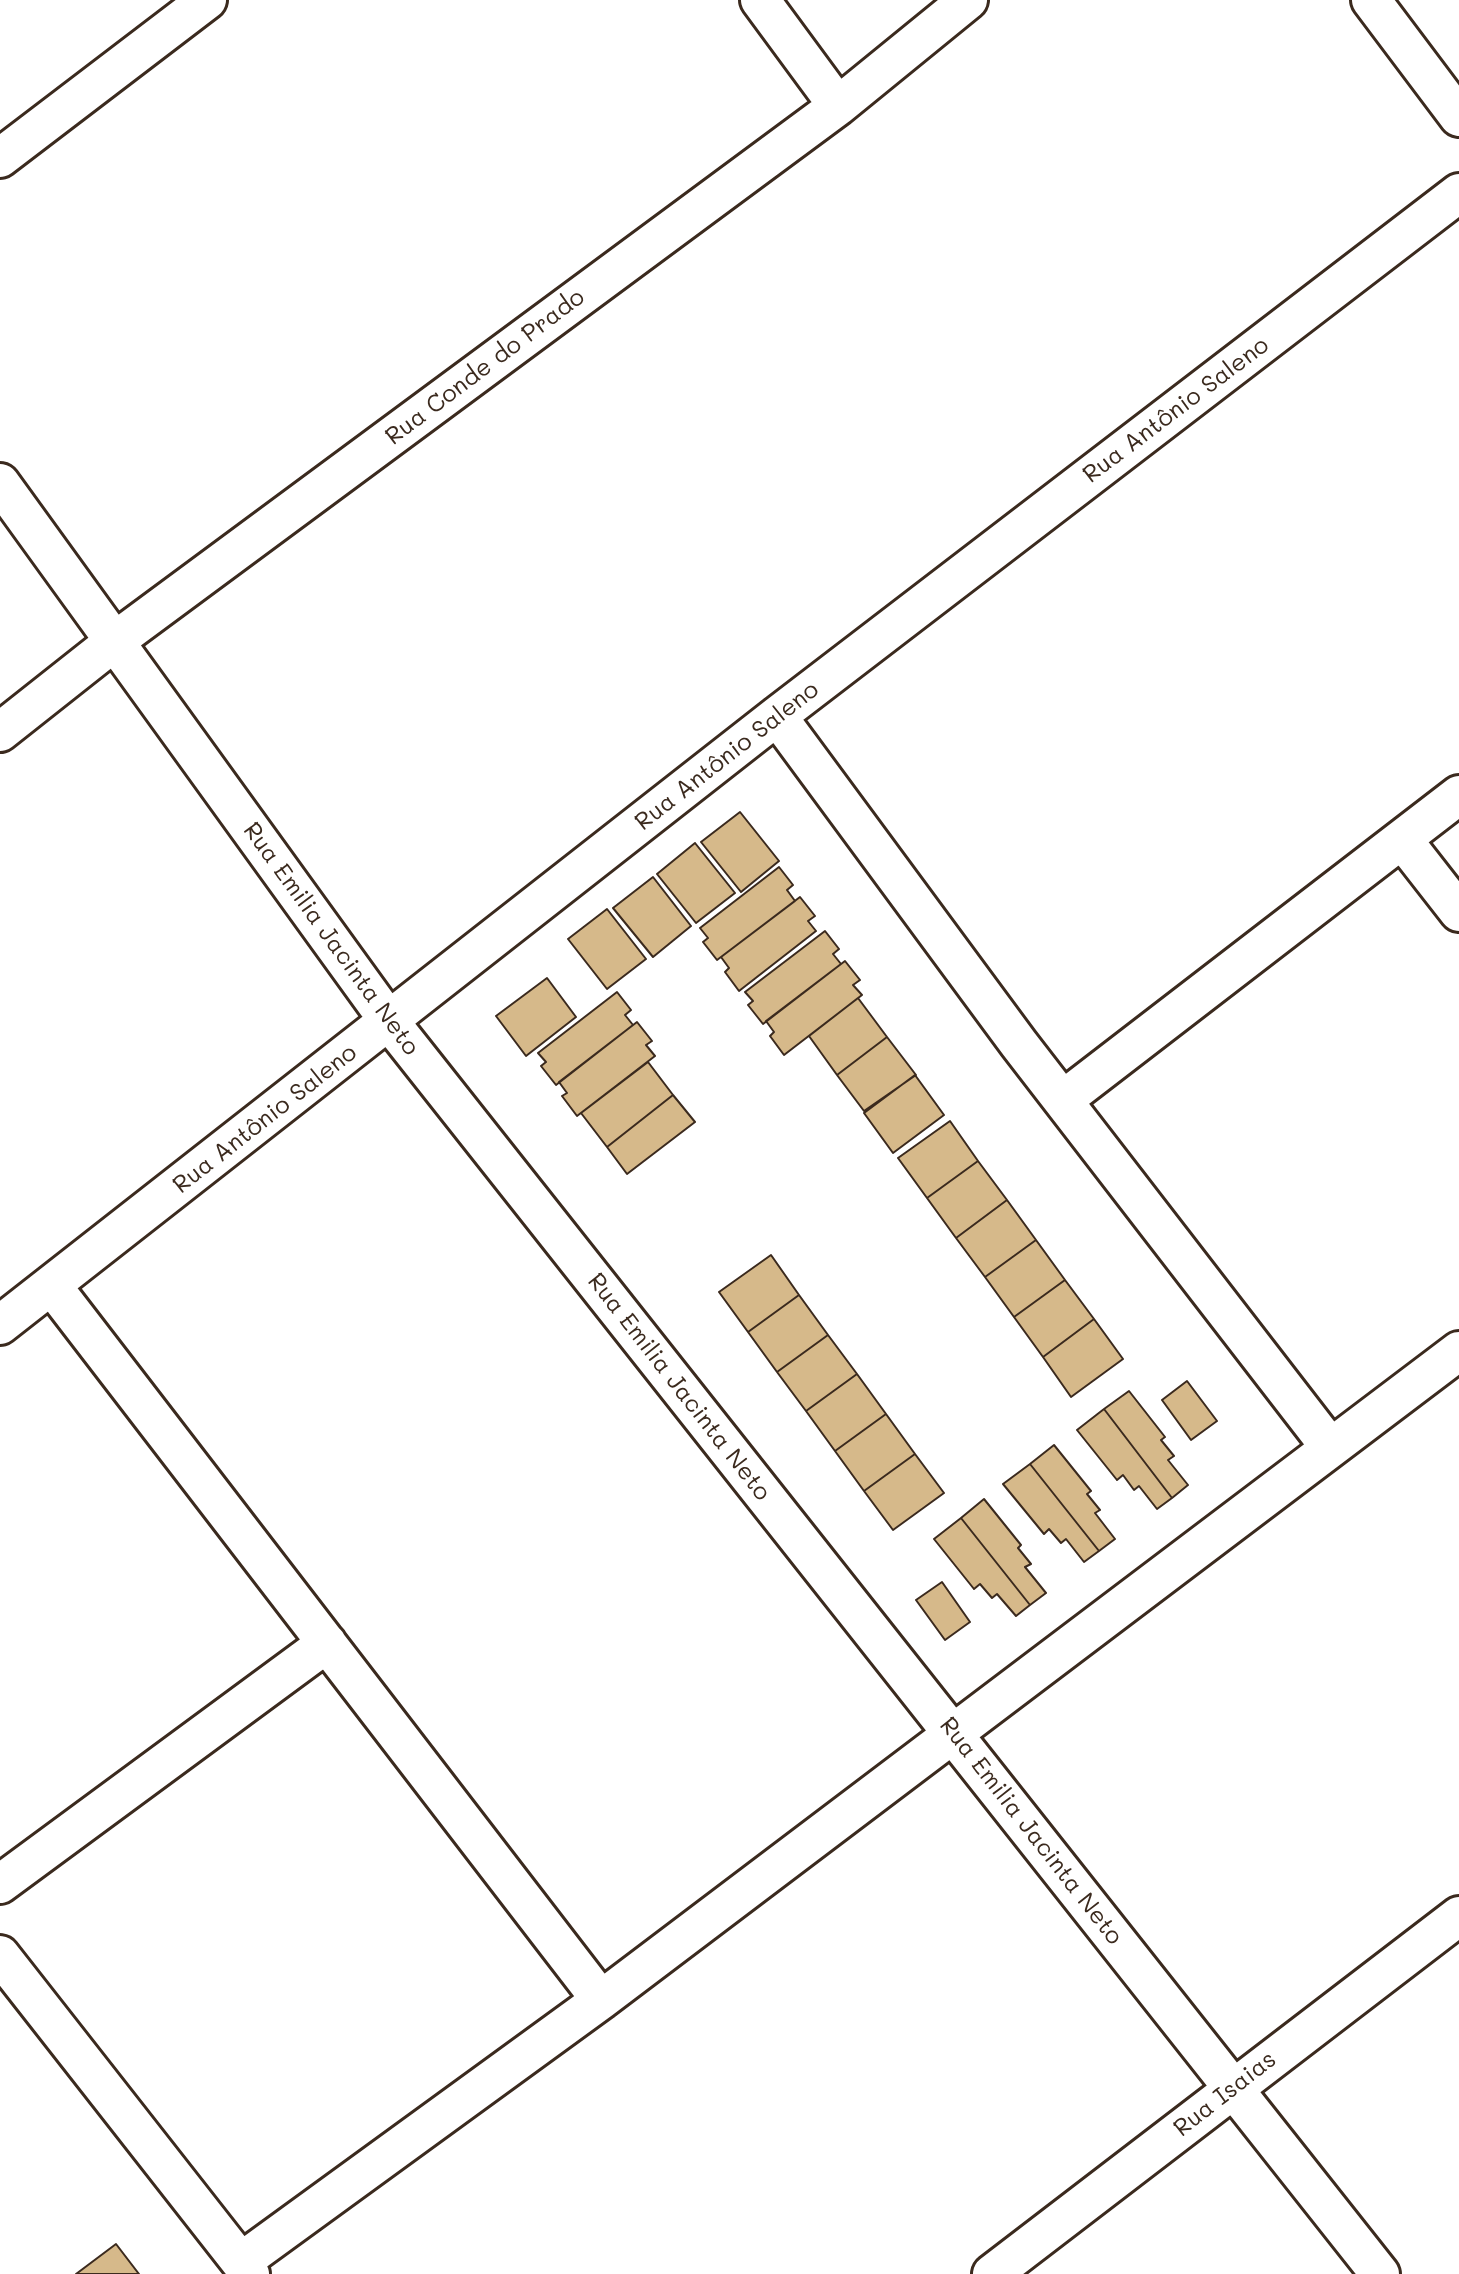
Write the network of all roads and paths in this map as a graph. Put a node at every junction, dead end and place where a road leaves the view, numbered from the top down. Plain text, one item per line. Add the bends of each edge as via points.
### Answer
1 (760, 0) edge
2 (968, 0) edge
3 (1371, 0) edge
4 (198, 3) edge
5 (838, 106) junction
6 (1459, 117) edge
7 (0, 158) edge
8 (1459, 193) edge
9 (0, 483) edge
10 (115, 641) junction
11 (777, 716) junction
12 (0, 732) edge
13 (1459, 795) edge
14 (1402, 839) junction
15 (1459, 912) edge
16 (389, 1021) junction
17 (1063, 1100) junction
18 (52, 1286) junction
19 (0, 1325) edge
20 (1459, 1351) edge
21 (1330, 1447) junction
22 (327, 1643) junction
23 (953, 1732) junction
24 (0, 1884) edge
25 (1459, 1916) edge
26 (0, 1955) edge
27 (601, 2000) junction
28 (1234, 2087) junction
29 (246, 2268) edge
30 (992, 2274) edge
31 (1380, 2274) edge

1 - 5 street
2 - 5 street, Rua Conde do Prado
3 - 6 street
4 - 7 street
5 - 10 street, Rua Conde do Prado
8 - 11 street, Rua Antônio Saleno
9 - 10 street, Rua Emilia Jacinta Neto
10 - 12 street, Rua Conde do Prado
10 - 16 street, Rua Emilia Jacinta Neto
11 - 16 street, Rua Antônio Saleno
11 - 17 street
13 - 14 street
14 - 15 street
14 - 17 street
16 - 18 street, Rua Antônio Saleno
16 - 23 street, Rua Emilia Jacinta Neto
17 - 21 street
18 - 19 street, Rua Antônio Saleno
18 - 22 street
20 - 21 street
21 - 23 street
22 - 24 street
22 - 27 street
23 - 27 street
23 - 28 street, Rua Emilia Jacinta Neto
25 - 28 street, Rua Isaias
26 - 29 street
27 - 29 street
28 - 30 street, Rua Isaias
28 - 31 street, Rua Emilia Jacinta Neto

